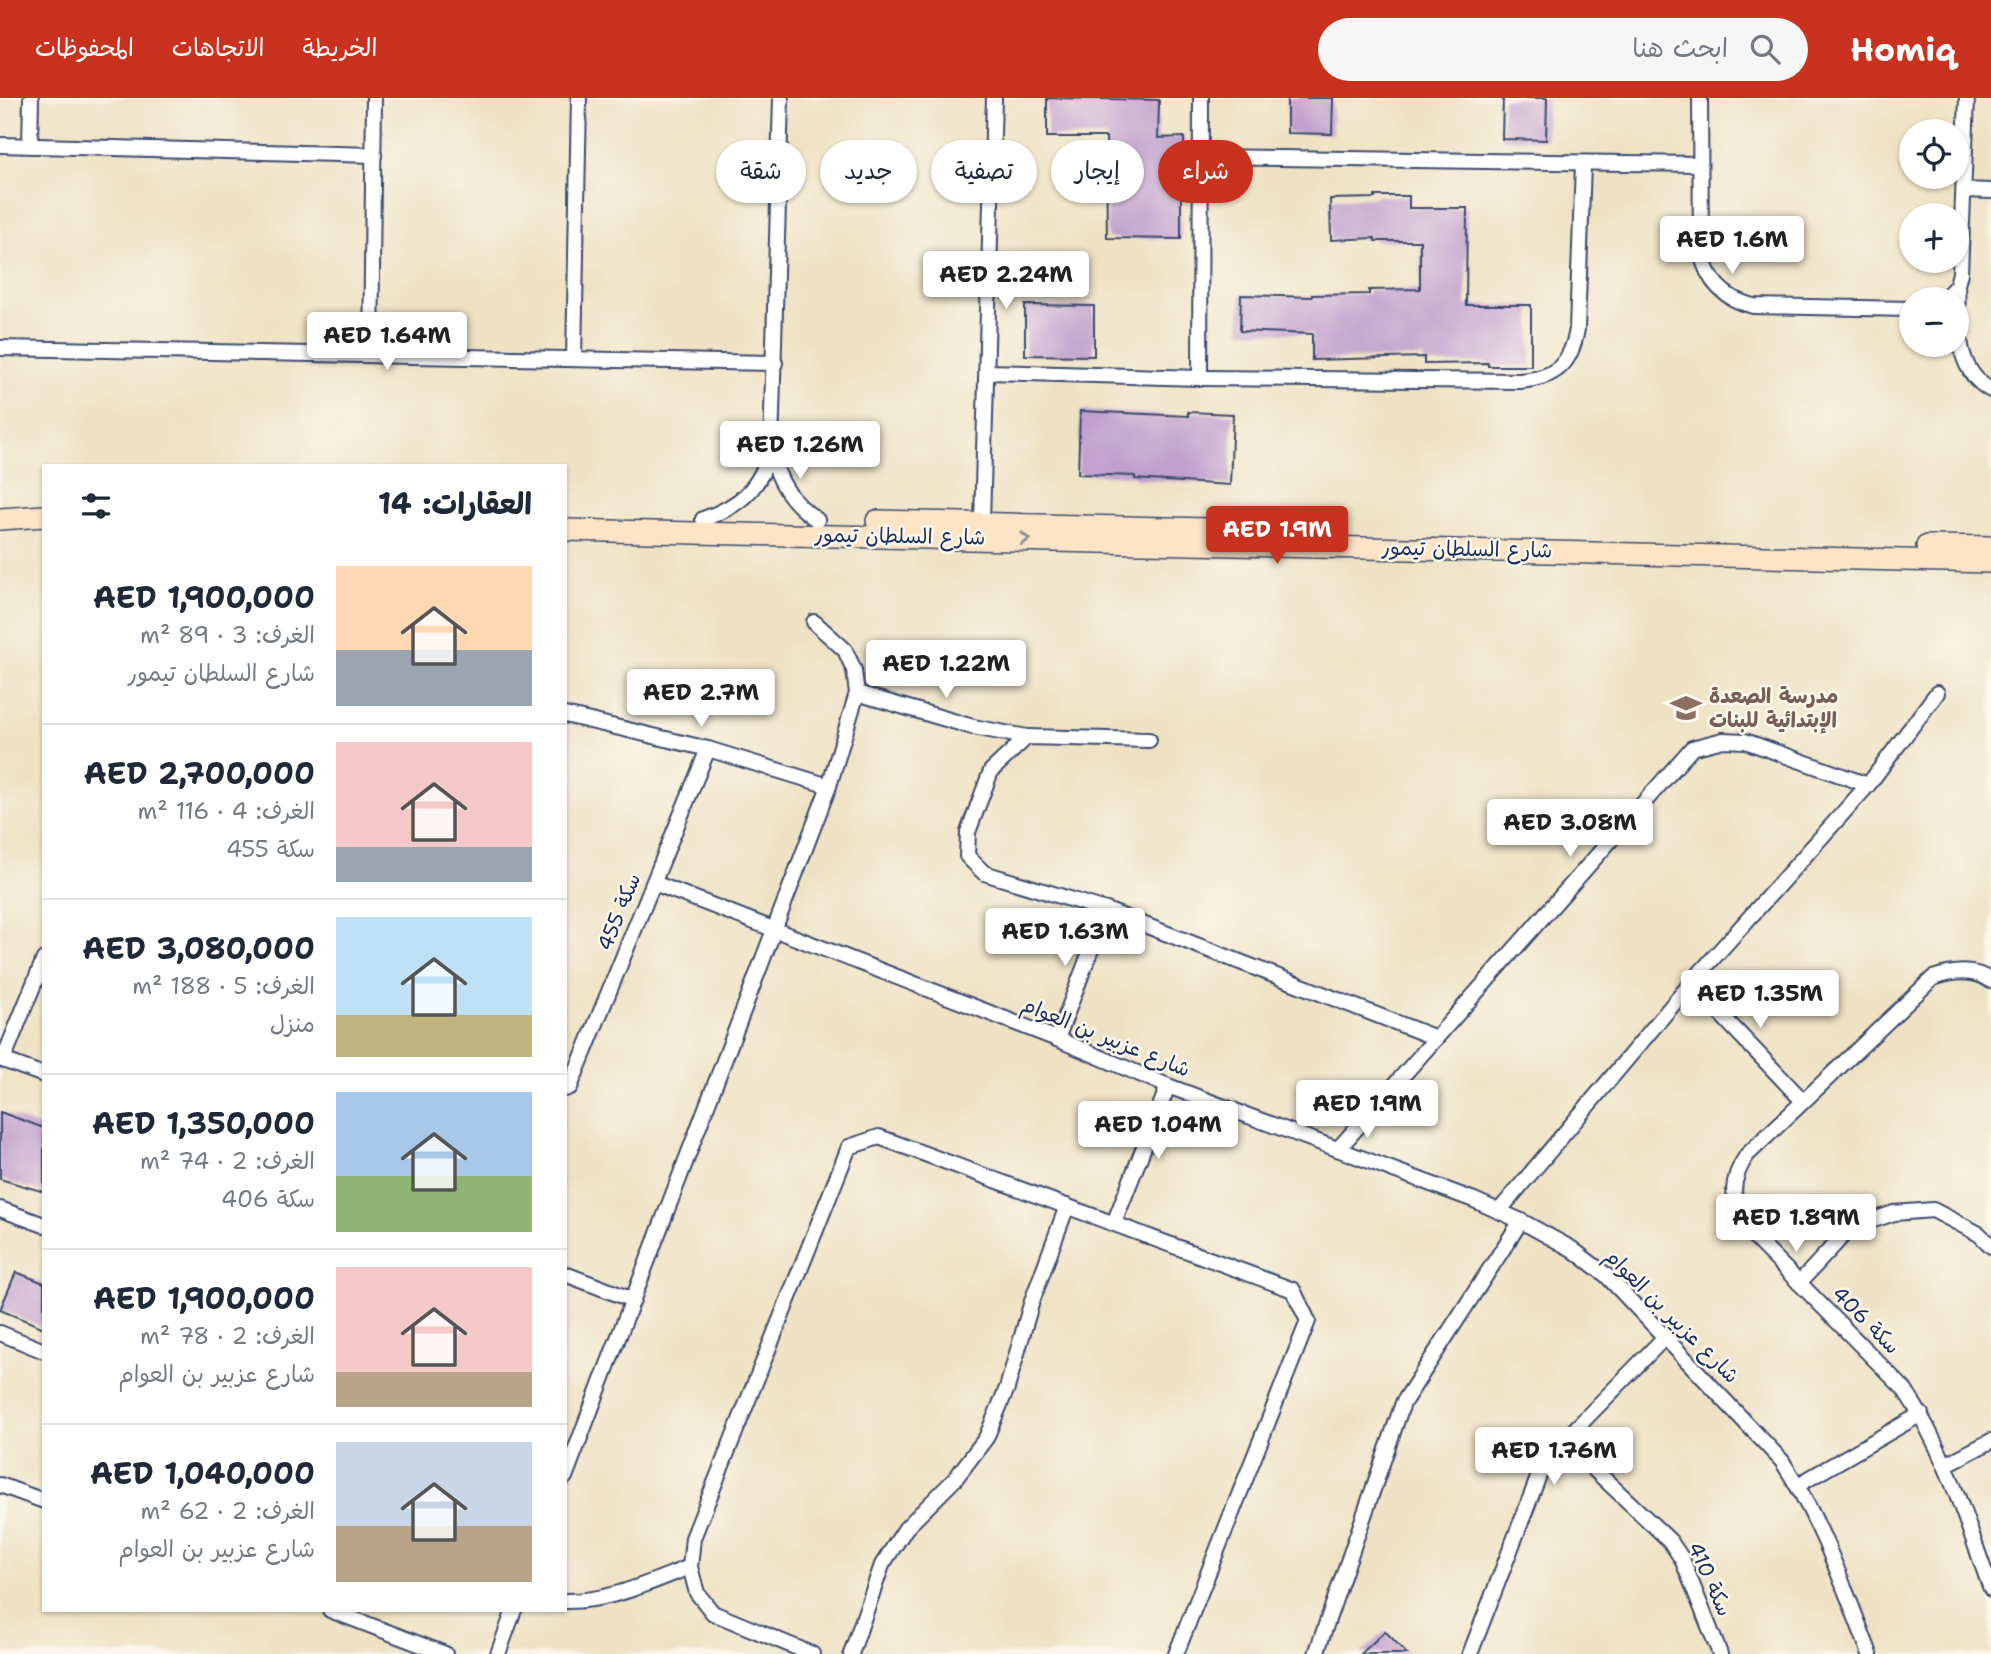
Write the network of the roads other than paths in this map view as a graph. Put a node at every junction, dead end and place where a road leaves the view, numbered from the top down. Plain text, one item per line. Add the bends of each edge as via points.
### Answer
1 (30, 98) edge
2 (374, 98) edge
3 (579, 98) edge
4 (781, 98) edge
5 (994, 98) edge
6 (1201, 98) edge
7 (1700, 98) edge
8 (1966, 98) edge
9 (1201, 140) edge
10 (0, 145) edge
11 (30, 146) junction
12 (374, 155) junction
13 (1253, 158) edge
14 (1583, 164) junction
15 (1699, 164) junction
16 (1964, 190) junction
17 (1991, 191) edge
18 (1201, 203) edge
19 (1957, 285) joint
20 (1899, 309) edge
21 (0, 348) edge
22 (371, 354) junction
23 (574, 359) junction
24 (775, 363) junction
25 (987, 372) junction
26 (1200, 378) junction
27 (1991, 390) edge
28 (771, 449) junction
29 (42, 516) edge
30 (567, 516) edge
31 (0, 519) edge
32 (703, 520) junction
33 (817, 520) junction
34 (982, 522) junction
35 (42, 529) edge
36 (567, 530) edge
37 (0, 533) edge
38 (1991, 547) edge
39 (1991, 562) edge
40 (814, 622) dead end
41 (857, 693) junction
42 (1937, 693) dead end
43 (567, 715) edge
44 (1027, 737) junction
45 (1149, 740) dead end
46 (708, 749) junction
47 (1868, 785) junction
48 (829, 786) junction
49 (654, 883) junction
50 (1106, 909) junction
51 (774, 930) junction
52 (42, 964) edge
53 (1991, 981) edge
54 (1691, 983) junction
55 (1436, 1038) junction
56 (1057, 1039) junction
57 (1, 1059) edge
58 (42, 1074) edge
59 (1168, 1086) junction
60 (567, 1088) edge
61 (1803, 1101) junction
62 (1339, 1148) junction
63 (1068, 1206) junction
64 (0, 1209) edge
65 (1499, 1211) junction
66 (1521, 1221) junction
67 (1114, 1223) junction
68 (42, 1224) edge
69 (1991, 1246) edge
70 (567, 1275) edge
71 (1799, 1283) junction
72 (633, 1300) junction
73 (0, 1333) edge
74 (1665, 1337) junction
75 (42, 1351) edge
76 (1921, 1414) junction
77 (1563, 1440) junction
78 (1991, 1441) edge
79 (1944, 1465) junction
80 (567, 1472) edge
81 (0, 1485) edge
82 (1798, 1485) junction
83 (42, 1500) edge
84 (690, 1567) junction
85 (1991, 1589) edge
86 (567, 1601) edge
87 (335, 1612) edge
88 (513, 1612) edge
89 (445, 1654) edge
90 (498, 1654) edge
91 (812, 1654) edge
92 (851, 1654) edge
93 (1176, 1654) edge
94 (1316, 1654) edge
95 (1470, 1654) edge
96 (1720, 1654) edge
97 (1870, 1654) edge

1 - 11 street
2 - 12 street
3 - 23 street
4 - 24 street
5 - 25 street
6 - 9 street
7 - 15 street
8 - 16 street
10 - 11 street
11 - 12 street
12 - 22 street
13 - 14 street
14 - 15 street
14 - 26 street via 1577,329 1570,356 1546,376 1520,382
15 - 20 street via 1701,252 1709,276 1726,295 1763,307
16 - 17 street
16 - 19 street
18 - 26 street
19 - 27 street via 1965,364 1979,383
21 - 22 street
22 - 23 street
23 - 24 street
24 - 28 street
25 - 26 street
25 - 34 street
28 - 32 street via 747,495
28 - 33 street via 786,491
29 - 31 main road
30 - 32 main road, شارع السلطان تيمور
32 - 33 main road, شارع السلطان تيمور
33 - 34 main road, شارع السلطان تيمور
34 - 38 main road, شارع السلطان تيمور
35 - 37 main road
36 -> 39 main road, شارع السلطان تيمور
40 - 41 street via 845,650
41 - 44 street via 973,727
41 - 48 street
42 - 47 street
43 - 46 street
44 - 45 street
44 - 50 street via 991,771 968,832 967,856 984,873
46 - 48 street
46 - 49 street, سكة 455
47 - 54 street
47 - 55 street via 1745,741 1723,740 1692,748
48 - 51 street
49 - 51 street, شارع عزبير بن العوام
49 - 60 street, سكة 455
50 - 55 street
50 - 56 street
51 - 56 street, شارع عزبير بن العوام
51 - 72 street
52 - 57 street
53 - 61 street, سكة 406 via 1983,975 1954,971 1933,978
54 - 61 street
54 - 65 street
55 - 62 street
56 - 59 street, شارع عزبير بن العوام
57 - 58 street
59 - 62 street, شارع عزبير بن العوام
59 - 67 street
61 - 71 street, سكة 406 via 1747,1155 1737,1170 1733,1191 1746,1228
62 - 65 street, شارع عزبير بن العوام
63 - 67 street
63 - 84 street via 879,1137 849,1147 693,1538
63 - 92 street via 986,1438 955,1479 906,1528 882,1565
64 - 68 street
65 - 66 street, شارع عزبير بن العوام
66 - 74 street, شارع عزبير بن العوام via 1572,1249 1606,1275
66 - 94 street via 1403,1403
67 - 93 street via 1293,1290 1308,1321
69 - 71 street via 1979,1234 1933,1210 1894,1213 1850,1228
70 - 72 street
71 - 76 street, سكة 406 via 1904,1389
72 - 80 street
73 - 75 street
74 - 77 street
74 - 82 street, شارع عزبير بن العوام via 1782,1461
76 - 79 street, سكة 406
76 - 82 street
77 - 95 street via 1538,1478
77 - 96 street, سكة 410 via 1670,1541 1682,1559
78 - 79 street
79 - 85 street, سكة 406
81 - 83 street
82 - 97 street, شارع عزبير بن العوام
84 - 86 street via 629,1591
84 - 91 street via 697,1593 713,1613
87 - 89 street
88 - 90 street

